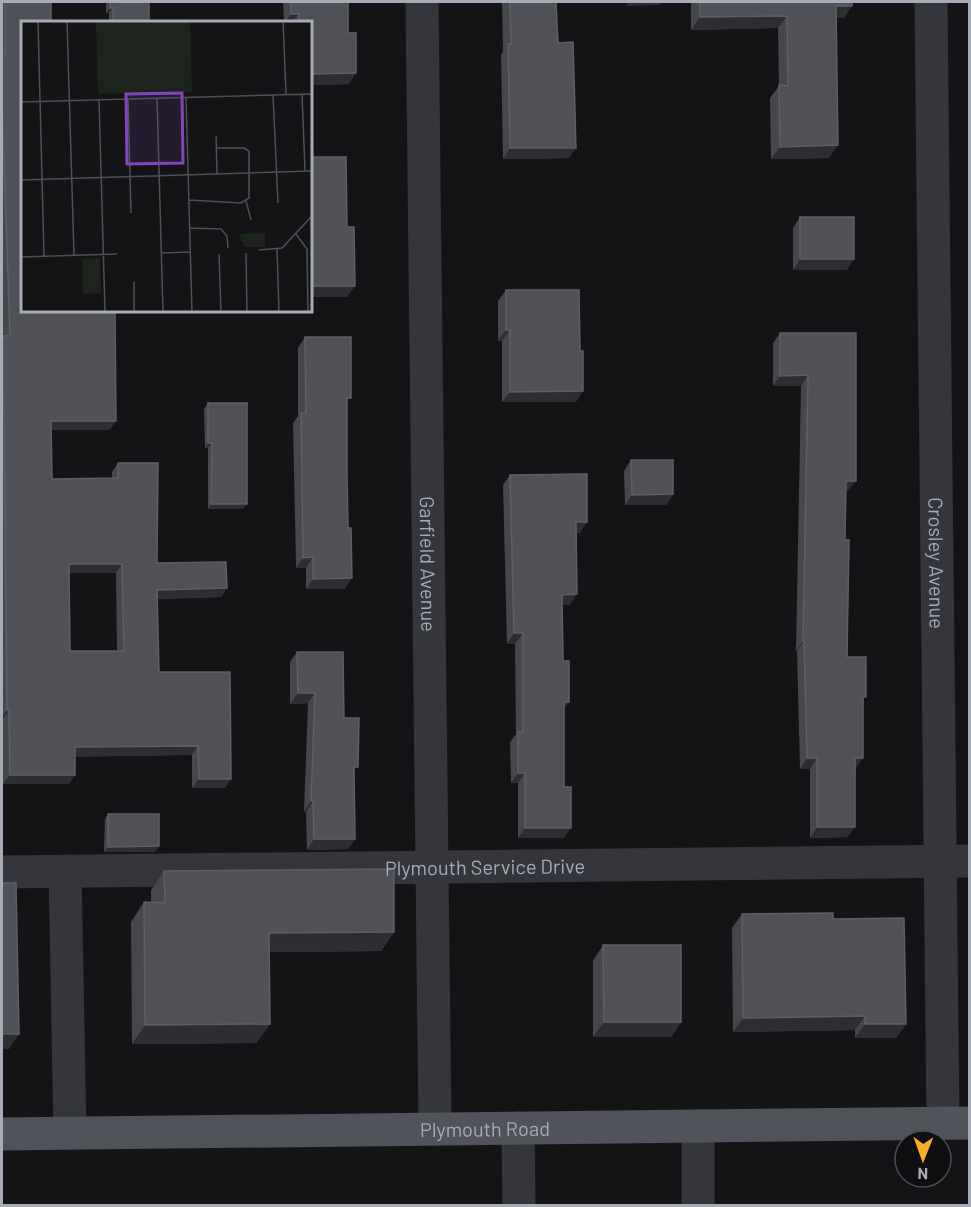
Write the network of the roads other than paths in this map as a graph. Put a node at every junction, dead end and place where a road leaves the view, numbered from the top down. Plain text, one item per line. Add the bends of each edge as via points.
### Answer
1 (422, 2) edge
2 (931, 2) edge
3 (955, 861) edge
4 (433, 867) junction
5 (65, 871) junction
6 (2, 872) edge
7 (956, 1123) edge
8 (698, 1126) junction
9 (518, 1128) junction
10 (435, 1129) junction
11 (70, 1133) junction
12 (2, 1134) edge
13 (519, 1206) edge
14 (698, 1206) edge

1 - 4 street, Garfield Avenue
2 - 3 street, Crosley Avenue
3 - 4 street, Plymouth Service Drive
3 - 7 street, Crosley Avenue
4 - 5 street, Plymouth Service Drive
4 - 10 street, Garfield Avenue
5 - 6 street, Plymouth Service Drive
5 - 11 street
7 - 8 main road, Plymouth Road
8 - 9 main road, Plymouth Road
8 - 14 street
9 - 10 main road, Plymouth Road
9 - 13 street
10 - 11 main road, Plymouth Road
11 - 12 main road, Plymouth Road

